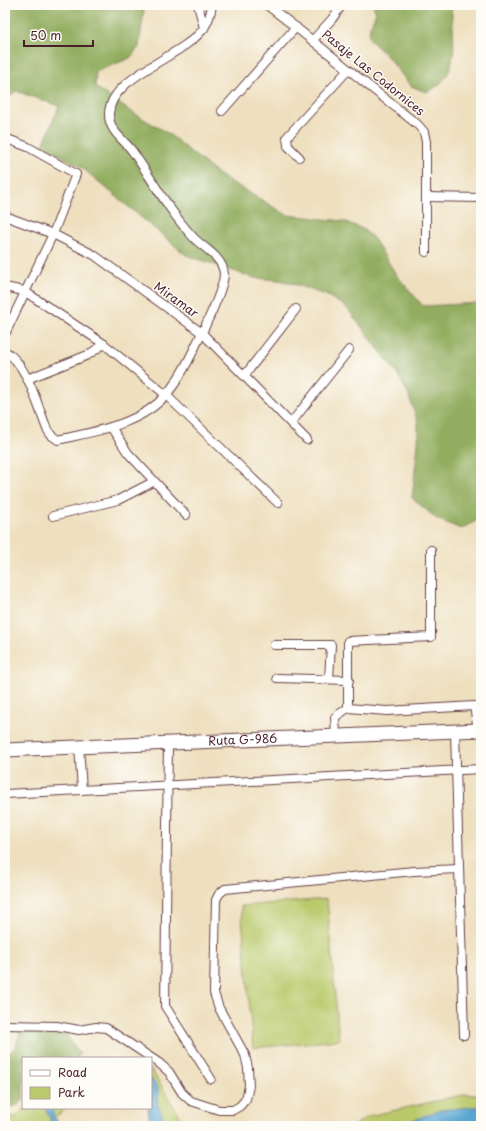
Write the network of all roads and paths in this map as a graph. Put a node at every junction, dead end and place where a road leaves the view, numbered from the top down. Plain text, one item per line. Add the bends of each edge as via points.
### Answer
1 (198, 5) edge
2 (212, 5) edge
3 (267, 5) edge
4 (342, 5) edge
5 (296, 27) junction
6 (204, 28) junction
7 (313, 40) junction
8 (348, 70) junction
9 (222, 111) dead end
10 (5, 138) edge
11 (299, 157) dead end
12 (426, 197) junction
13 (481, 198) edge
14 (5, 216) edge
15 (53, 234) junction
16 (426, 252) dead end
17 (5, 288) edge
18 (24, 291) junction
19 (296, 309) dead end
20 (202, 333) junction
21 (5, 334) edge
22 (104, 344) junction
23 (349, 350) dead end
24 (5, 351) edge
25 (245, 375) junction
26 (27, 379) junction
27 (166, 395) junction
28 (291, 423) junction
29 (111, 427) junction
30 (307, 440) dead end
31 (153, 482) junction
32 (278, 503) dead end
33 (186, 515) dead end
34 (53, 516) dead end
35 (432, 550) dead end
36 (274, 645) dead end
37 (278, 678) dead end
38 (329, 679) junction
39 (349, 680) junction
40 (348, 708) junction
41 (480, 730) edge
42 (455, 731) junction
43 (336, 736) junction
44 (168, 743) junction
45 (79, 746) junction
46 (5, 750) edge
47 (481, 769) edge
48 (456, 770) junction
49 (167, 785) junction
50 (82, 790) junction
51 (5, 794) edge
52 (459, 869) junction
53 (5, 1025) edge
54 (464, 1035) dead end
55 (150, 1057) edge
56 (152, 1058) edge
57 (211, 1080) dead end

1 - 6 street
2 - 6 street
3 - 5 street, Pasaje Las Codornices
4 - 7 street
5 - 7 street, Pasaje Las Codornices
5 - 9 street
6 - 20 street via 188,44 139,74 123,87 115,97 109,113 116,134 132,151 170,208 223,268 224,279
7 - 8 street, Pasaje Las Codornices
8 - 11 street via 287,137 288,146
8 - 12 street, Pasaje Las Codornices via 424,132
10 - 15 street via 28,147 76,174
12 - 13 street
12 - 16 street, Pasaje Las Codornices
14 - 15 street, Miramar
15 - 18 street
15 - 20 street, Miramar via 94,255
17 - 18 street
18 - 21 street
18 - 22 street
19 - 25 street
20 - 25 street, Miramar
20 - 27 street via 185,367
22 - 26 street via 88,355
22 - 27 street
23 - 28 street
24 - 26 street via 18,361
25 - 28 street, Miramar
26 - 29 street via 47,429 58,440
27 - 29 street via 145,412
27 - 32 street
28 - 30 street, Miramar
29 - 31 street via 128,453
31 - 33 street
31 - 34 street via 118,500
35 - 39 street via 431,637 348,641
36 - 38 street via 331,645
37 - 38 street
38 - 39 street
39 - 40 street
40 - 41 street via 387,711 474,706
40 - 43 street via 335,717
41 - 42 main road, Ruta G-986
42 - 43 main road, Ruta G-986
42 - 48 street
43 - 44 main road, Ruta G-986
44 - 45 main road, Ruta G-986
44 - 49 street
45 - 46 main road, Ruta G-986
45 - 50 street
47 - 48 street
48 - 49 street
48 - 52 street
49 - 50 street
49 - 57 street via 165,1006
50 - 51 street
52 - 54 street
52 - 56 street via 225,889 216,900 214,994 245,1055 249,1077 246,1099 240,1106 225,1111 191,1101 182,1093 169,1072
53 - 55 street via 58,1026 79,1030 106,1028

